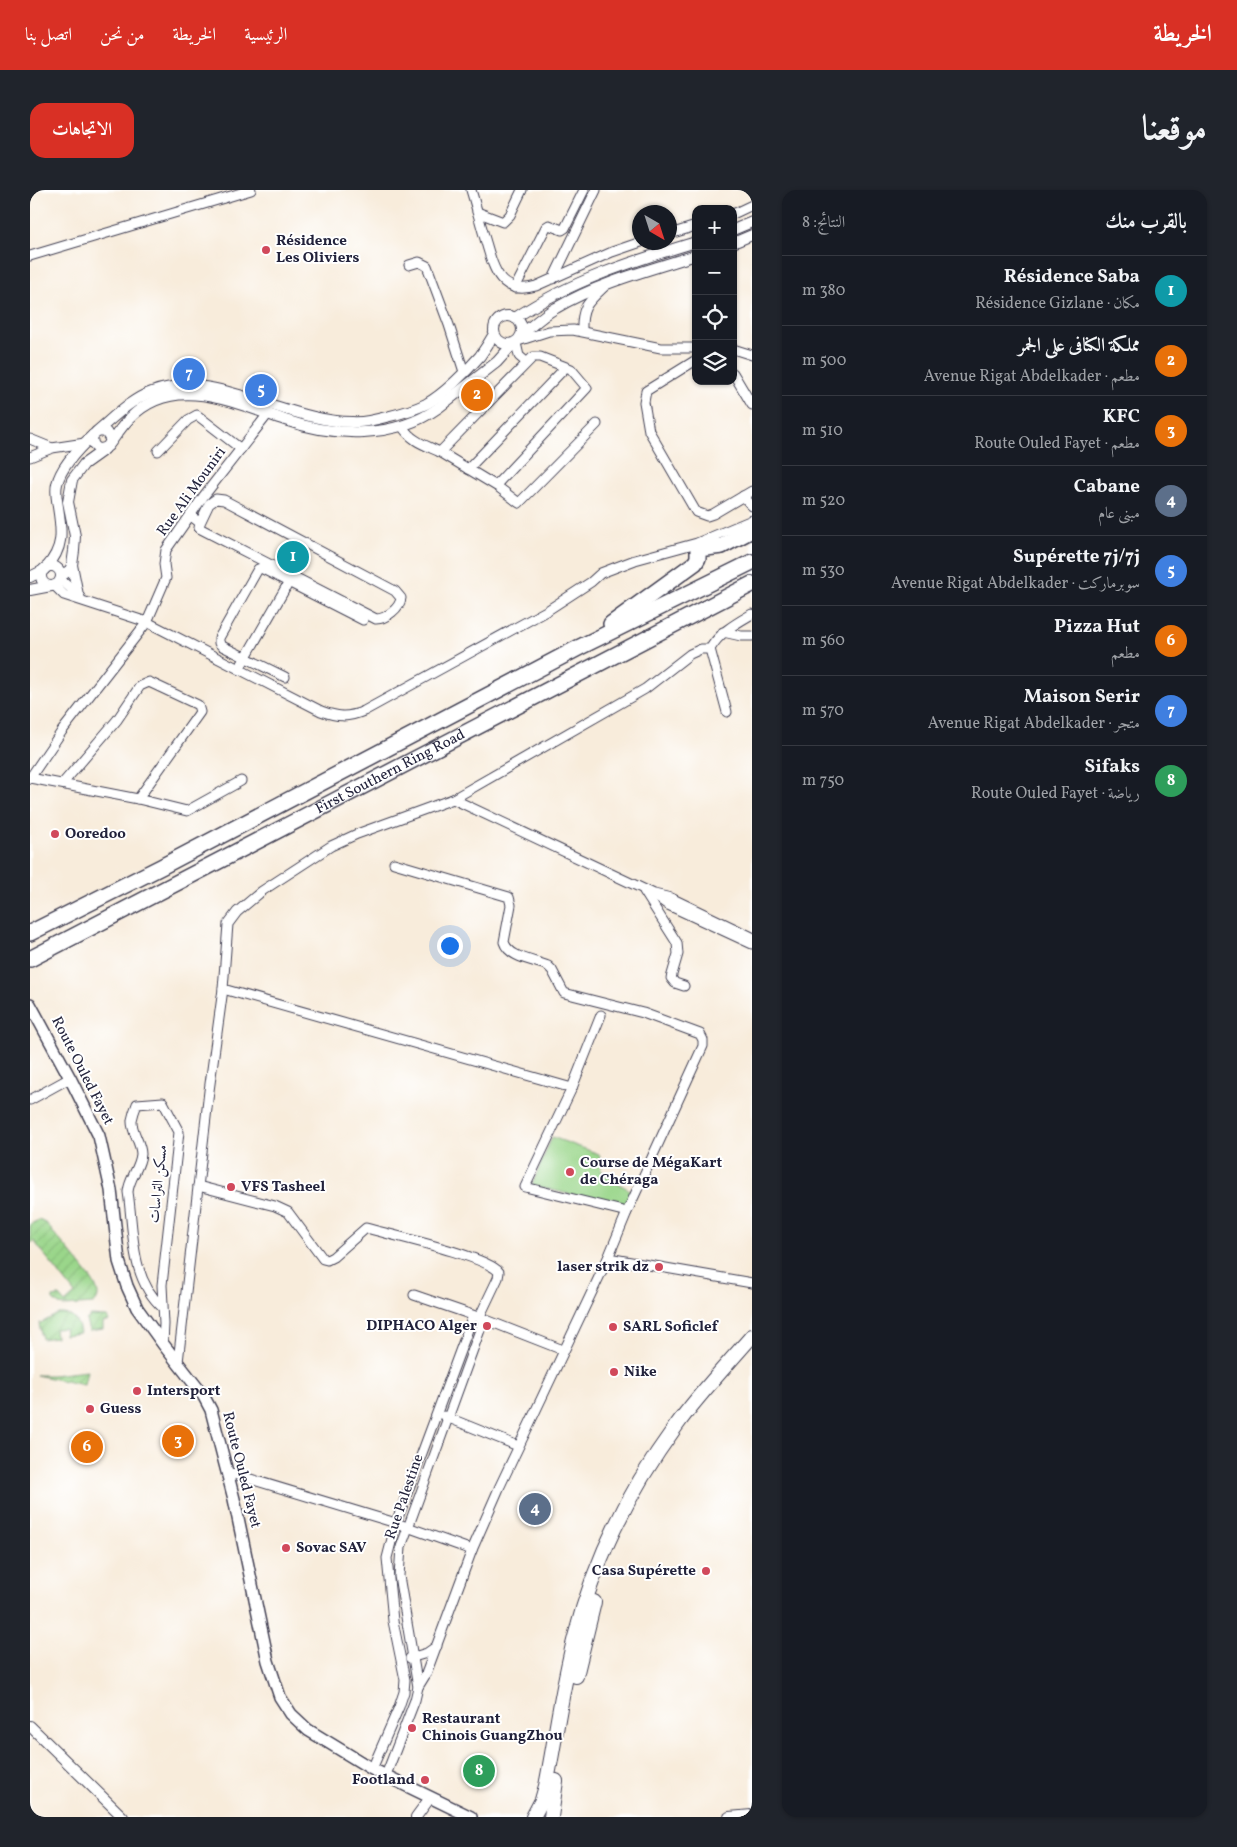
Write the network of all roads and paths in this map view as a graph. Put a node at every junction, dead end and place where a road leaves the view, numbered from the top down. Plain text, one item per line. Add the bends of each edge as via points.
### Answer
1 (251, 190) edge
2 (471, 190) edge
3 (522, 190) edge
4 (584, 190) edge
5 (596, 190) edge
6 (752, 205) edge
7 (477, 212) junction
8 (737, 212) edge
9 (752, 222) edge
10 (692, 227) edge
11 (737, 228) edge
12 (677, 232) edge
13 (752, 235) edge
14 (737, 241) edge
15 (692, 243) edge
16 (632, 245) edge
17 (30, 256) edge
18 (692, 256) edge
19 (409, 265) dead end
20 (553, 279) junction
21 (605, 285) junction
22 (515, 288) junction
23 (515, 318) junction
24 (582, 331) junction
25 (494, 334) junction
26 (517, 340) junction
27 (692, 348) edge
28 (737, 350) edge
29 (752, 355) edge
30 (526, 362) junction
31 (692, 362) edge
32 (565, 368) junction
33 (464, 372) junction
34 (737, 380) edge
35 (752, 405) edge
36 (268, 414) junction
37 (598, 424) dead end
38 (402, 426) junction
39 (95, 434) junction
40 (30, 439) edge
41 (85, 443) junction
42 (108, 447) junction
43 (52, 448) junction
44 (241, 448) junction
45 (158, 451) dead end
46 (440, 452) junction
47 (30, 457) edge
48 (468, 469) junction
49 (496, 485) junction
50 (752, 491) edge
51 (743, 496) junction
52 (752, 506) edge
53 (191, 516) junction
54 (752, 520) edge
55 (200, 523) junction
56 (752, 530) edge
57 (698, 546) junction
58 (752, 562) edge
59 (72, 565) junction
60 (45, 569) junction
61 (30, 577) edge
62 (57, 581) junction
63 (289, 582) junction
64 (752, 584) edge
65 (30, 590) edge
66 (81, 598) junction
67 (752, 614) edge
68 (363, 620) dead end
69 (147, 622) junction
70 (723, 632) junction
71 (752, 636) edge
72 (580, 647) junction
73 (710, 649) junction
74 (246, 657) junction
75 (239, 670) junction
76 (285, 677) dead end
77 (727, 712) dead end
78 (30, 778) edge
79 (241, 781) dead end
80 (63, 783) junction
81 (138, 798) junction
82 (453, 799) junction
83 (394, 863) dead end
84 (643, 889) junction
85 (654, 894) junction
86 (30, 933) edge
87 (752, 936) edge
88 (752, 944) edge
89 (30, 959) edge
90 (684, 986) dead end
91 (223, 989) junction
92 (30, 1007) edge
93 (601, 1015) dead end
94 (70, 1078) junction
95 (572, 1088) junction
96 (30, 1100) edge
97 (198, 1186) junction
98 (627, 1212) junction
99 (608, 1258) junction
100 (752, 1283) edge
101 (414, 1296) dead end
102 (163, 1308) junction
103 (479, 1318) junction
104 (752, 1336) edge
105 (163, 1344) junction
106 (752, 1348) edge
107 (563, 1350) junction
108 (178, 1362) junction
109 (437, 1414) junction
110 (448, 1418) junction
111 (518, 1446) junction
112 (227, 1472) junction
113 (396, 1523) junction
114 (408, 1527) junction
115 (472, 1550) junction
116 (437, 1646) junction
117 (414, 1657) junction
118 (402, 1660) junction
119 (418, 1688) junction
120 (30, 1726) edge
121 (372, 1768) junction
122 (386, 1775) junction
123 (430, 1798) junction
124 (752, 1815) edge
125 (123, 1817) edge
126 (416, 1817) edge
127 (471, 1817) edge
128 (533, 1817) edge
129 (551, 1817) edge
130 (729, 1817) edge

1 - 17 street
2 - 7 street
3 - 7 street via 503,222
4 - 22 street via 565,228 546,227
5 - 20 street
6 - 8 street
7 - 22 street via 496,273 502,281
9 - 11 street
10 - 12 street
13 - 14 street
15 - 23 street via 592,277
16 - 20 street
18 - 21 street
19 - 33 street via 419,262 427,266
20 - 22 street via 529,288
21 - 24 street via 586,305 582,314
21 - 26 street via 557,307
23 - 25 street via 507,316 500,319
23 - 26 street via 521,323
24 - 26 street via 549,331
24 - 27 street via 661,348
25 - 26 street via 506,345
25 - 33 street via 480,356
26 - 30 street via 519,356
26 - 38 street via 497,362 429,415
28 - 29 street
30 - 32 street via 540,357
30 - 46 street
31 - 51 street via 646,391 644,402 649,431 696,512 707,516 713,514
32 - 48 street
32 - 49 street via 571,369 587,388
33 - 39 street via 426,404 400,414 352,422 290,411 223,390 185,386 151,392 136,400
34 - 35 street
36 - 38 street via 340,432
36 - 42 street via 199,394 165,397 129,418
36 - 44 street, Rue Ali Mouniri
37 - 49 street via 519,503
38 - 46 street via 412,438
39 - 41 street
39 - 42 street via 92,441 95,447 101,450
40 - 43 street
41 - 43 street
41 - 60 street via 58,478 56,498 61,541
42 - 59 street via 78,470 70,485 68,502 75,536
43 - 47 street
44 - 45 street via 197,415
44 - 53 street, Rue Ali Mouniri
46 - 48 street
48 - 49 street
50 - 51 street
51 - 52 street
53 - 55 street
53 - 69 street, Rue Ali Mouniri via 166,550 166,578
54 - 57 street
55 - 55 street via 199,528 209,534 376,620 400,603 401,598 395,591 224,500 216,499 209,504
56 - 57 highway via 722,546
57 - 72 highway via 695,563
57 - 75 street via 626,563 601,574 548,610 353,716 342,717 321,711
58 - 72 highway, First Southern Ring Road
59 - 62 street
59 - 66 street
60 - 61 street
60 - 62 street via 54,567 59,570
60 - 62 street via 43,581
62 - 65 street
62 - 66 street
63 - 68 street
63 - 74 street
63 - 74 street via 261,568 256,571 218,640 222,646
64 - 89 highway, First Southern Ring Road
66 - 69 street
67 - 70 street
69 - 75 street
69 - 78 street, Rue Ali Mouniri via 62,731
70 - 71 street
70 - 73 street
72 - 86 highway, First Southern Ring Road
73 - 77 street
73 - 82 street via 690,654 646,689
74 - 75 street
74 - 76 street
78 - 80 street
79 - 81 street via 187,811
80 - 81 street
80 - 81 street via 117,720 140,686 149,682 198,705 200,712
82 - 84 street
82 - 91 street via 331,846 237,912 228,924
83 - 98 street via 509,897 506,948 513,954 548,966 564,993 643,1013 700,1034 703,1046
84 - 85 street
84 - 90 street via 677,943 678,954 671,978 674,983
85 - 87 street via 671,898
85 - 88 street via 668,905
91 - 95 street
91 - 97 street
92 - 94 main road, Route Ouled Fayet
93 - 95 street
94 - 96 street
94 - 105 main road, Route Ouled Fayet via 99,1136 127,1286 137,1308
95 - 98 street via 525,1188
97 - 103 street via 288,1212 323,1259 333,1257 366,1228 488,1264 499,1272 498,1278
97 - 108 street
98 - 99 street
99 - 100 street
99 - 107 street
101 - 103 street
102 - 102 street, مسكن التراسات via 162,1285 178,1132 164,1102 137,1104 132,1120 141,1157 128,1192 138,1266 149,1294
102 - 105 street, مسكن التراسات
103 - 107 street
103 - 109 street, Rue Palestine
103 - 110 street, Rue Palestine
104 - 128 highway via 676,1426 639,1482 608,1540 574,1637 546,1786
105 - 108 main road, Route Ouled Fayet
106 - 129 highway via 704,1402 668,1450 629,1516 612,1553 597,1593 579,1662
107 - 111 street
108 - 112 main road, Route Ouled Fayet via 211,1410
109 - 110 street
109 - 113 street, Rue Palestine
110 - 111 street
110 - 114 street, Rue Palestine
111 - 115 street
112 - 113 street
112 - 121 main road, Route Ouled Fayet via 268,1661 280,1697 291,1714 308,1730
113 - 114 street
113 - 118 street, Rue Palestine via 387,1558 393,1621
114 - 115 street
114 - 117 street, Rue Palestine via 401,1547 399,1576
115 - 116 street
116 - 117 street
116 - 119 street
117 - 118 street
117 - 119 street, Rue Palestine
118 - 121 street, Rue Palestine via 404,1692
119 - 122 street, Rue Palestine
120 - 125 street
121 - 122 main road, Route Ouled Fayet
122 - 123 main road, Route Ouled Fayet
123 - 126 street
123 - 127 main road, Route Ouled Fayet
124 - 130 street

